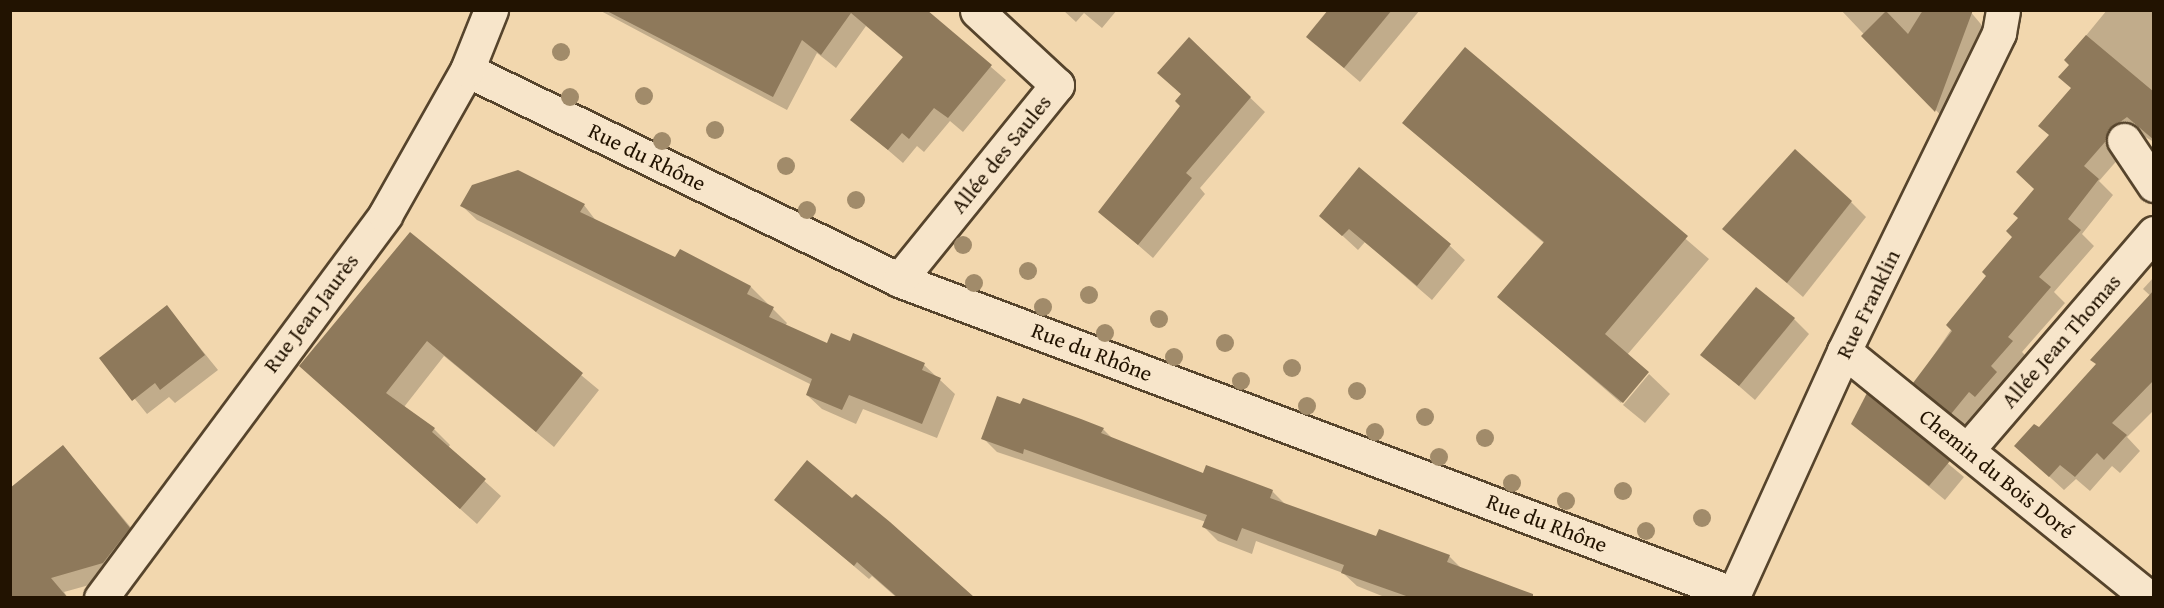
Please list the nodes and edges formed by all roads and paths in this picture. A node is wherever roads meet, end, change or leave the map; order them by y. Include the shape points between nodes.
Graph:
1 (491, 10) edge
2 (2003, 10) edge
3 (977, 11) edge
4 (467, 70) junction
5 (2124, 140) dead end
6 (2154, 184) edge
7 (2154, 233) edge
8 (899, 280) junction
9 (1844, 351) junction
10 (1968, 449) junction
11 (1733, 596) edge
12 (101, 597) edge
13 (2149, 597) edge

1 - 4 street, Rue Jean Jaurès
2 - 9 street, Rue Franklin via 1999,33
3 - 8 street, Allée des Saules via 1057,85
4 - 8 street, Rue du Rhône
4 - 12 street, Rue Jean Jaurès via 385,215
5 - 6 street
7 - 10 street, Allée Jean Thomas
8 - 11 street, Rue du Rhône
9 - 10 street, Chemin du Bois Doré
9 - 11 street, Rue Franklin
10 - 13 street, Chemin du Bois Doré

